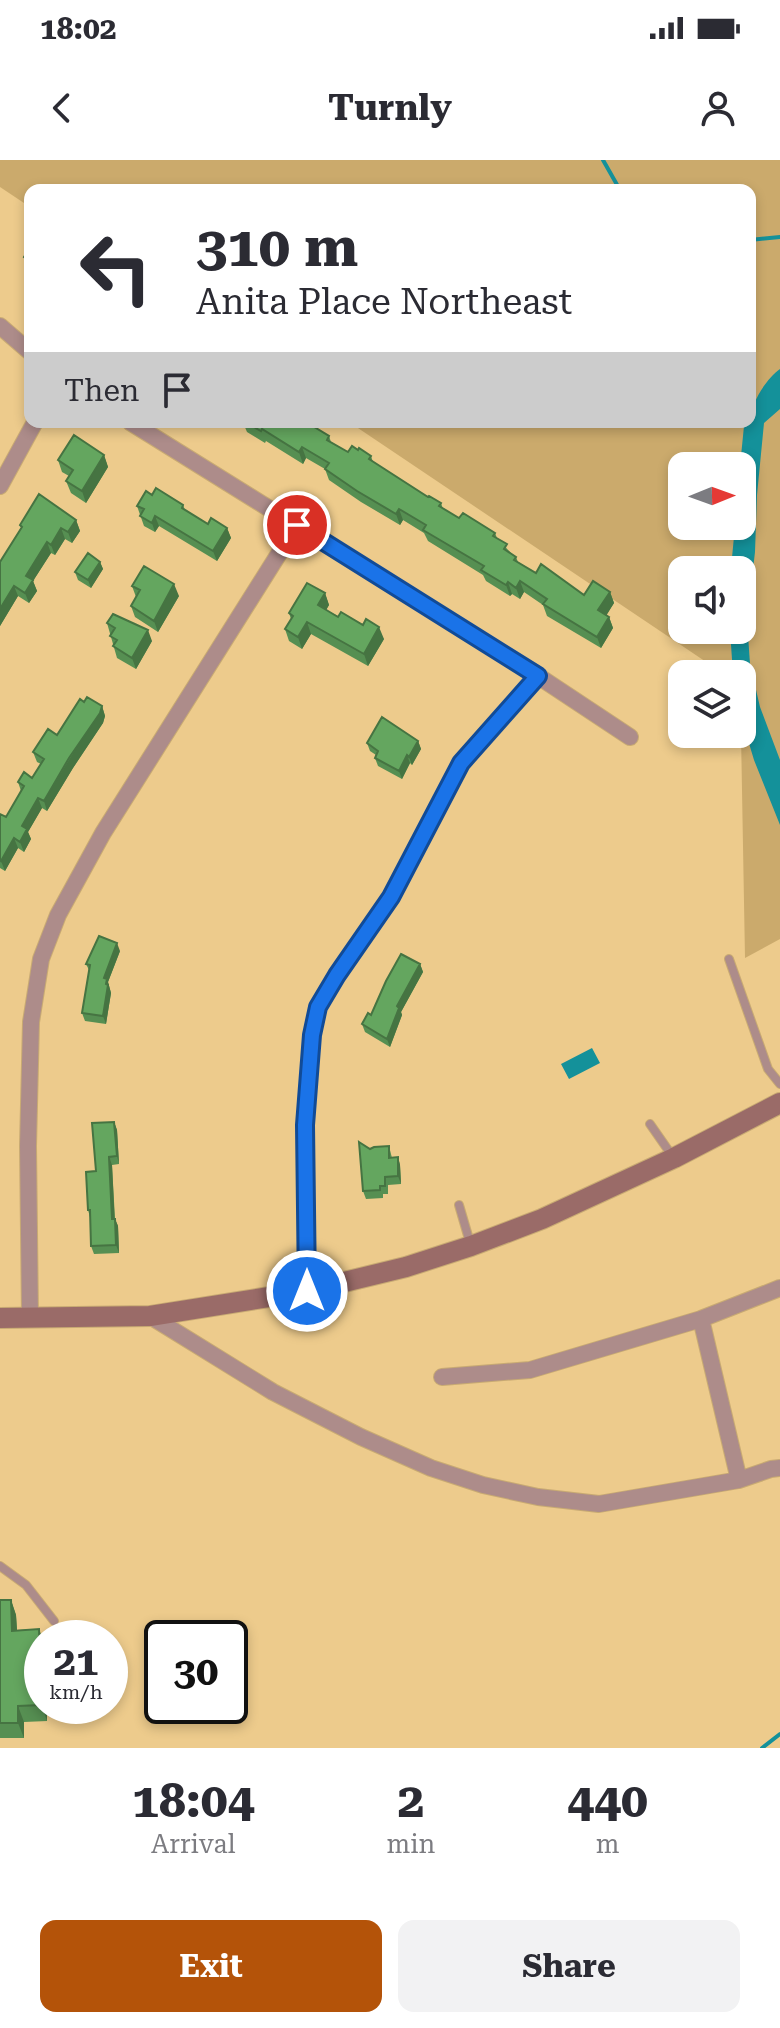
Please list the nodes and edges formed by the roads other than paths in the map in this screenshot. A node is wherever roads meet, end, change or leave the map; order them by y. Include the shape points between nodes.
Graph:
1 (0, 326) edge
2 (24, 347) edge
3 (32, 428) edge
4 (140, 428) edge
5 (0, 486) edge
6 (297, 525) junction
7 (538, 676) junction
8 (630, 737) dead end
9 (729, 959) dead end
10 (780, 1084) edge
11 (780, 1103) edge
12 (650, 1124) dead end
13 (674, 1158) junction
14 (459, 1205) dead end
15 (471, 1246) junction
16 (780, 1288) edge
17 (307, 1291) junction
18 (150, 1316) junction
19 (0, 1318) edge
20 (30, 1318) junction
21 (701, 1319) junction
22 (442, 1377) dead end
23 (780, 1468) edge
24 (739, 1480) junction
25 (0, 1566) edge
26 (53, 1620) edge

1 - 2 street
3 - 5 street
4 - 6 street
6 - 7 street
6 - 20 street via 103,833 58,915 41,959 31,1022
7 - 8 street
7 - 17 street via 461,763 391,897 318,1007 305,1125
9 - 10 lane via 768,1069
11 - 13 main road
12 - 13 lane
13 - 15 main road
14 - 15 lane
15 - 17 main road
16 - 21 street
17 - 18 main road
18 - 20 main road
18 - 24 street via 336,1424 431,1468 483,1485 599,1504
19 - 20 main road
21 - 22 street via 530,1370
21 - 24 street
23 - 24 street
25 - 26 lane via 26,1585

